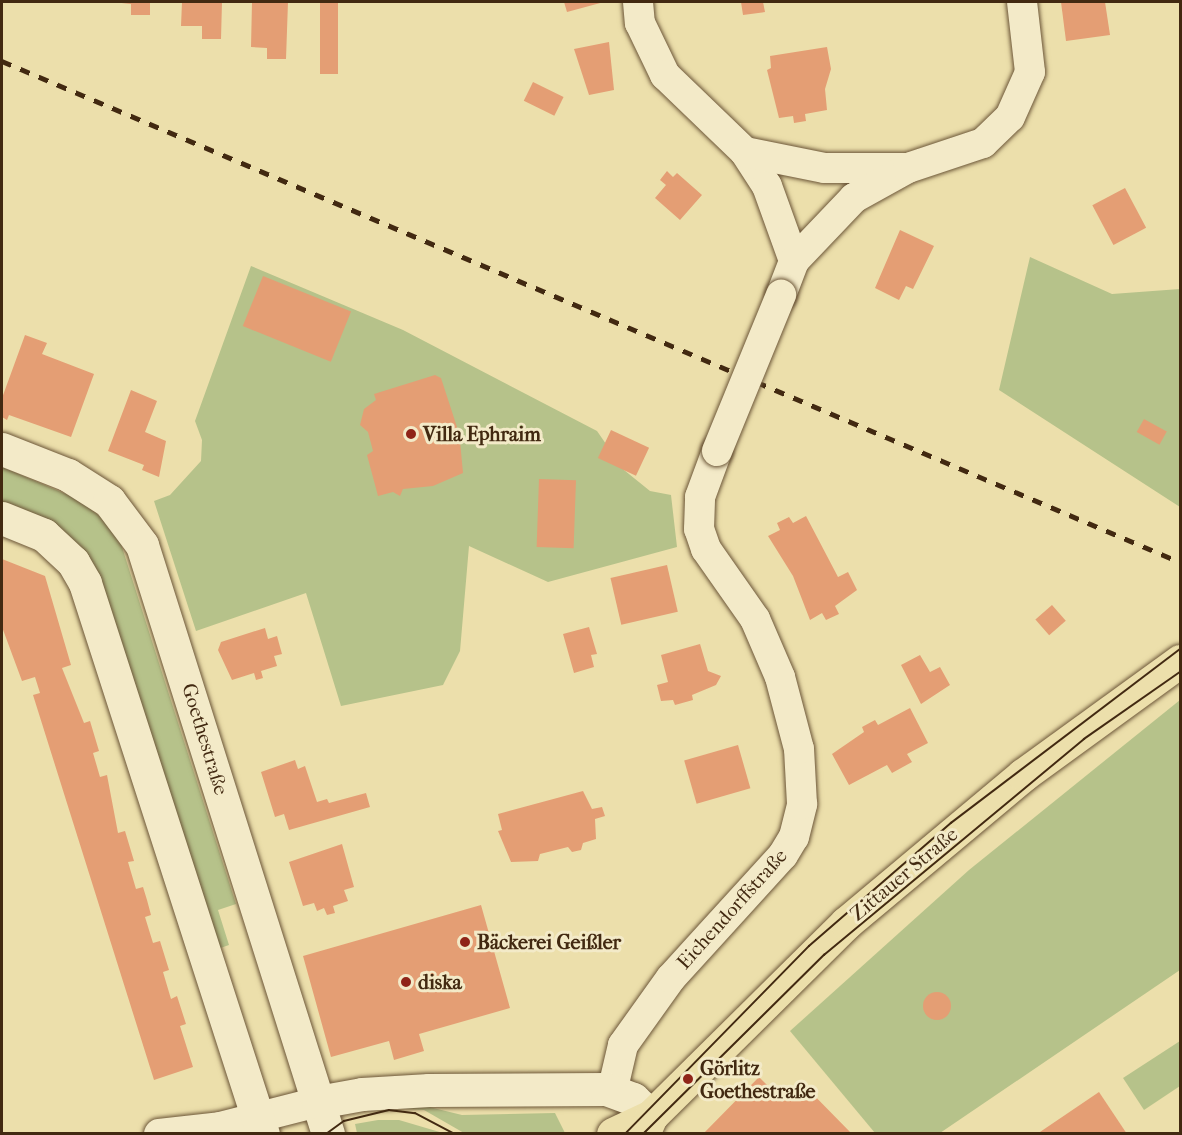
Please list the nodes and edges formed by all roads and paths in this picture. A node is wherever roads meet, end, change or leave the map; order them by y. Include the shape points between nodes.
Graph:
1 (638, 2) edge
2 (1022, 2) edge
3 (745, 152) junction
4 (908, 168) junction
5 (794, 261) junction
6 (2, 449) edge
7 (2, 518) edge
8 (1180, 661) edge
9 (612, 1092) junction
10 (318, 1102) junction
11 (647, 1125) edge
12 (260, 1126) edge
13 (159, 1134) edge
14 (328, 1134) edge
15 (613, 1134) edge

1 - 3 street via 640,23 665,75
2 - 4 street via 1030,72 1010,117 983,143
3 - 4 street via 824,168
3 - 5 street via 783,222
4 - 5 street via 854,198
5 - 9 street, Eichendorffstraße, bridge via 700,496 699,529 706,549 755,619 780,677 799,749 802,804 794,837 783,855 671,978 623,1045
6 - 10 street, Goethestraße via 68,475 109,501 142,545
7 - 12 street via 44,535 73,562 85,583
8 - 11 main road, Zittauer Straße via 1023,775 846,923
9 - 10 street via 429,1090
9 - 11 street via 633,1099
10 - 12 street
10 - 14 street, Goethestraße
11 - 15 main road, Zittauer Straße
12 - 13 street

